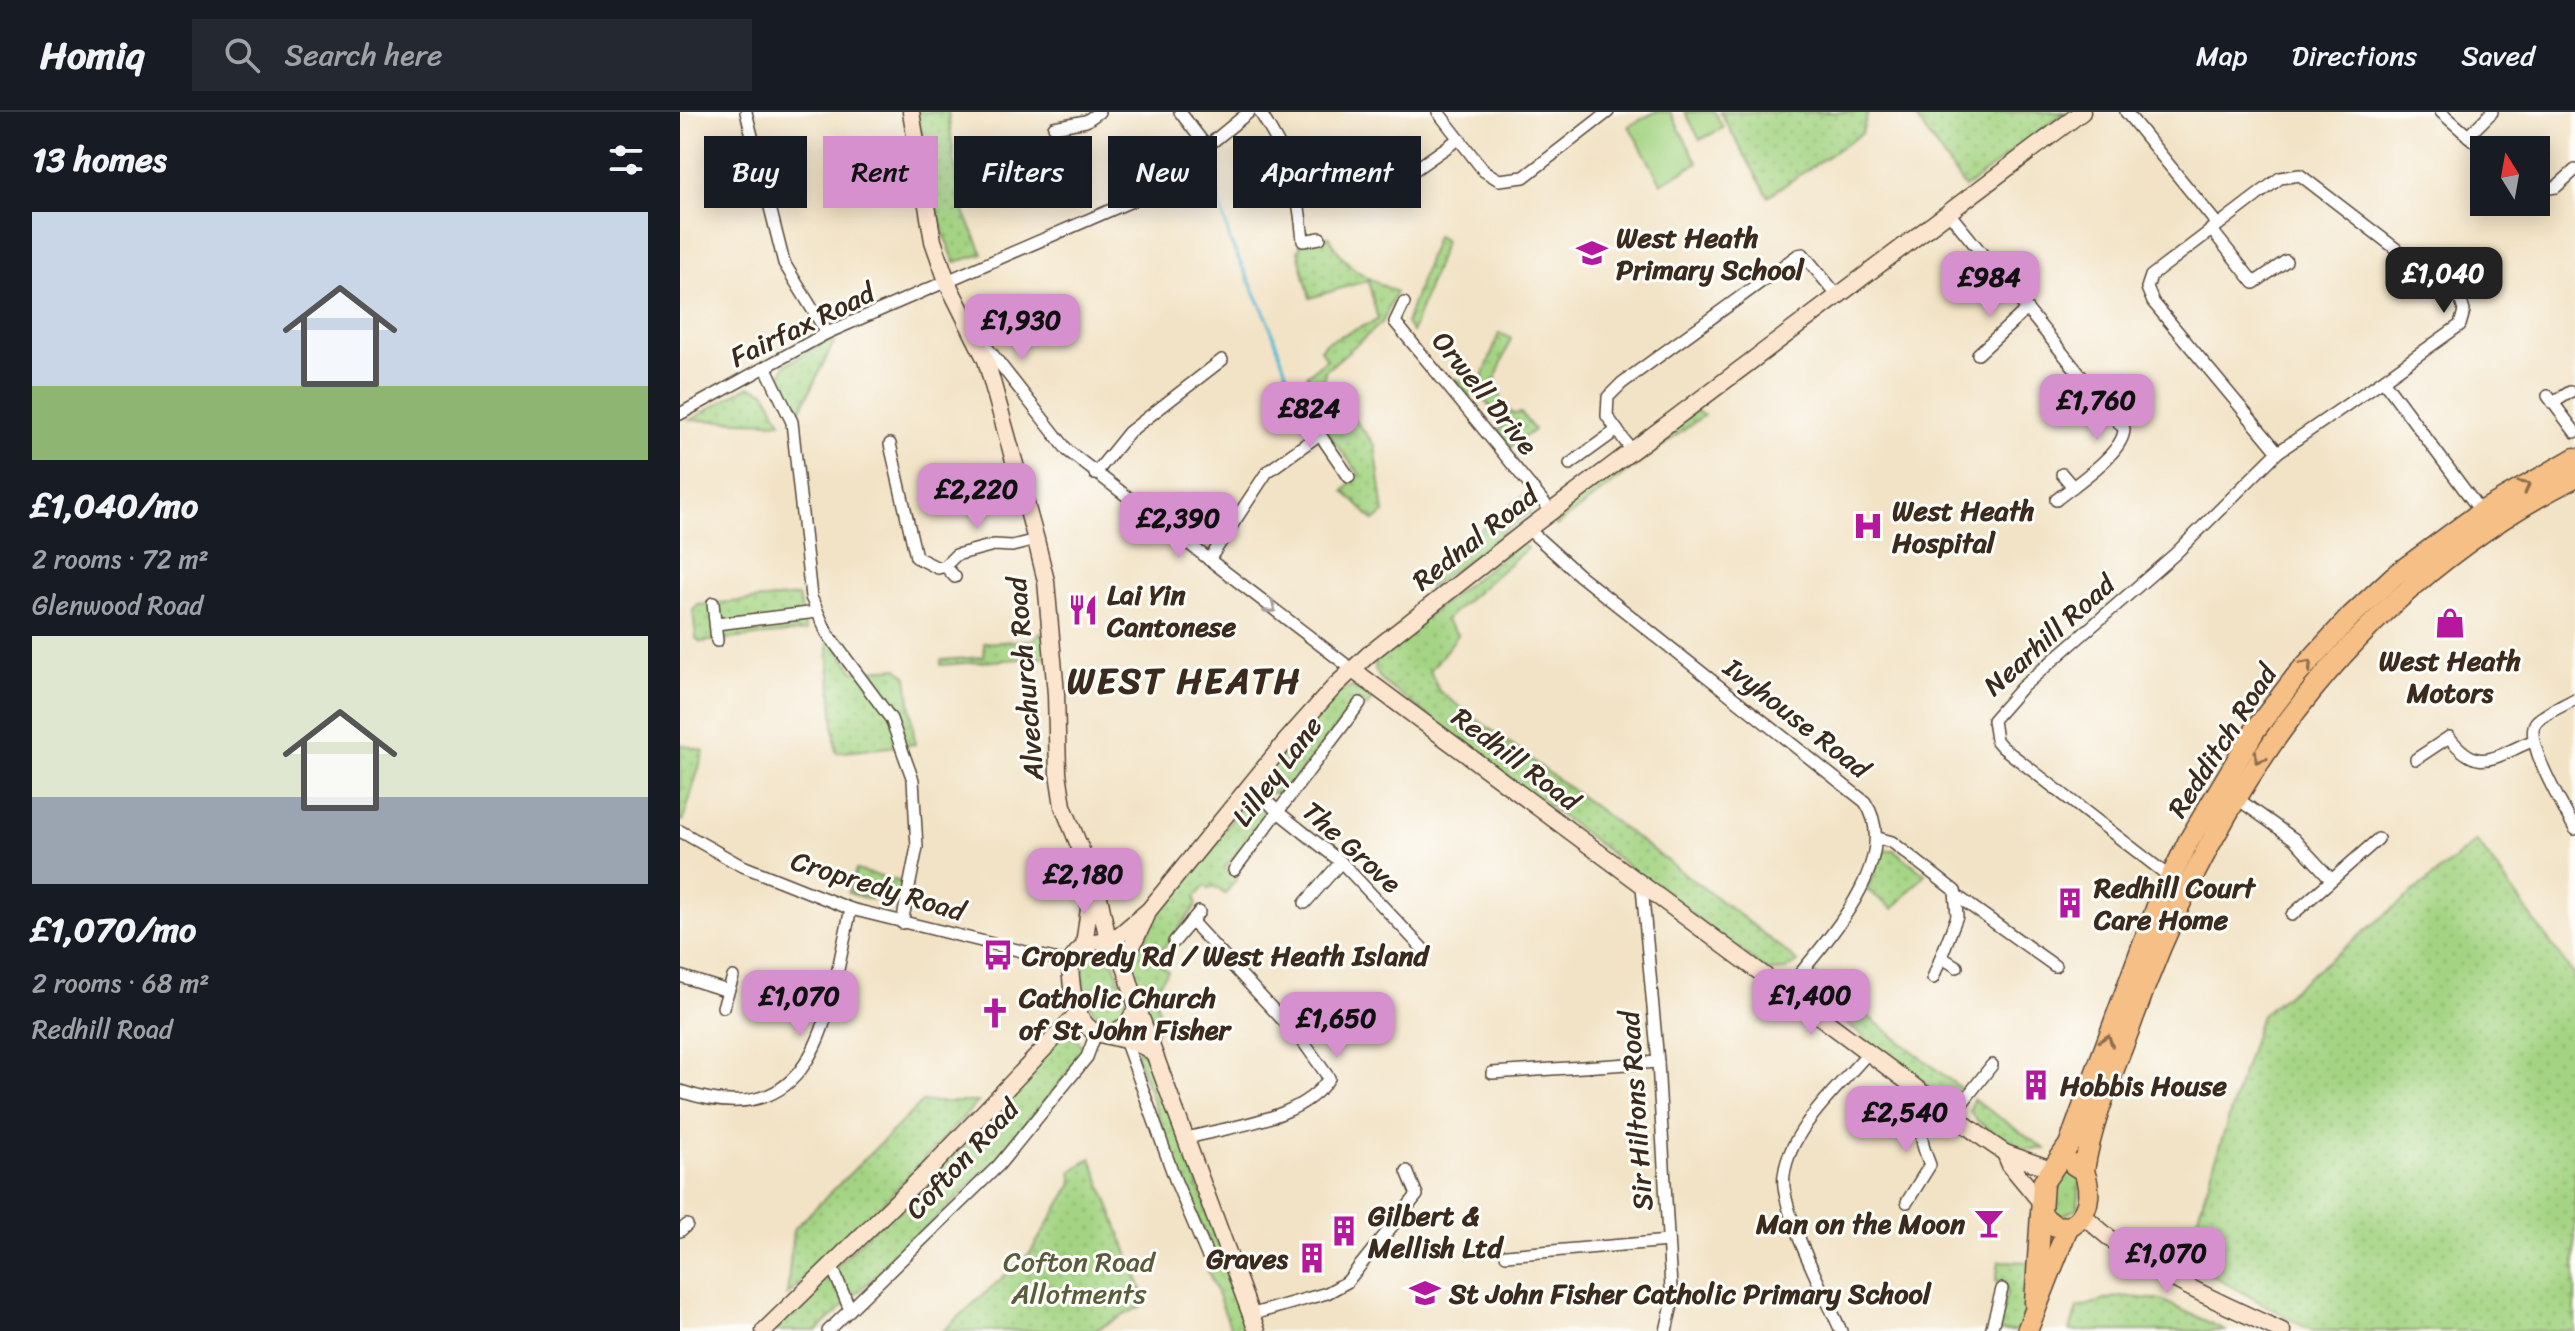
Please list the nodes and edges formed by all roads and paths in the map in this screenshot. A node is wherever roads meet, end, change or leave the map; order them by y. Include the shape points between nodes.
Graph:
1 (746, 112) edge
2 (911, 112) edge
3 (1099, 112) edge
4 (1180, 112) edge
5 (1249, 112) edge
6 (1260, 112) edge
7 (1438, 112) edge
8 (1608, 112) edge
9 (2082, 112) edge
10 (2126, 112) edge
11 (2441, 112) edge
12 (2492, 112) edge
13 (1054, 127) dead end
14 (1198, 136) edge
15 (2468, 136) joint
16 (1217, 137) edge
17 (1457, 140) junction
18 (1421, 165) edge
19 (2575, 170) edge
20 (2550, 188) edge
21 (1115, 208) edge
22 (1949, 213) junction
23 (2214, 226) junction
24 (1320, 238) dead end
25 (2286, 261) dead end
26 (948, 284) junction
27 (1837, 295) junction
28 (1404, 303) dead end
29 (2027, 309) junction
30 (827, 333) junction
31 (975, 334) junction
32 (1978, 354) dead end
33 (1222, 360) dead end
34 (766, 368) junction
35 (2383, 380) junction
36 (1017, 385) junction
37 (2570, 392) dead end
38 (997, 393) junction
39 (1299, 404) dead end
40 (680, 414) edge
41 (1617, 430) junction
42 (2575, 432) edge
43 (1320, 434) junction
44 (890, 444) dead end
45 (1632, 451) junction
46 (2278, 452) junction
47 (2575, 458) edge
48 (1570, 464) dead end
49 (1095, 474) junction
50 (2062, 474) dead end
51 (1349, 477) dead end
52 (2575, 477) edge
53 (2073, 487) junction
54 (2056, 500) dead end
55 (1551, 511) junction
56 (2486, 520) junction
57 (1528, 529) junction
58 (1036, 540) junction
59 (1209, 560) junction
60 (945, 566) junction
61 (955, 577) dead end
62 (2401, 584) junction
63 (713, 603) dead end
64 (817, 612) junction
65 (716, 624) junction
66 (717, 641) dead end
67 (1353, 670) junction
68 (2575, 699) edge
69 (1360, 703) dead end
70 (2532, 741) junction
71 (2416, 759) dead end
72 (1250, 784) junction
73 (2234, 797) junction
74 (1278, 812) junction
75 (2575, 829) edge
76 (680, 831) edge
77 (1878, 838) junction
78 (2378, 839) dead end
79 (1341, 862) junction
80 (1234, 870) dead end
81 (2171, 878) junction
82 (2331, 879) junction
83 (1092, 880) junction
84 (1642, 887) junction
85 (1957, 896) junction
86 (1305, 903) dead end
87 (851, 909) junction
88 (1149, 910) junction
89 (2292, 915) dead end
90 (902, 923) junction
91 (1114, 938) junction
92 (1174, 942) dead end
93 (1084, 945) junction
94 (1422, 948) dead end
95 (1941, 957) junction
96 (1070, 963) junction
97 (1124, 963) junction
98 (2055, 966) dead end
99 (1957, 967) dead end
100 (680, 976) edge
101 (733, 977) dead end
102 (1933, 978) dead end
103 (728, 991) junction
104 (1784, 993) junction
105 (723, 1007) dead end
106 (1137, 1007) junction
107 (1078, 1013) junction
108 (1110, 1035) junction
109 (1153, 1052) junction
110 (1867, 1054) junction
111 (1658, 1062) junction
112 (1992, 1065) dead end
113 (1492, 1073) dead end
114 (680, 1091) edge
115 (1938, 1106) junction
116 (1952, 1116) junction
117 (1188, 1138) junction
118 (2005, 1153) junction
119 (2054, 1166) junction
120 (1407, 1171) dead end
121 (2084, 1171) junction
122 (1907, 1202) dead end
123 (2040, 1207) junction
124 (2076, 1221) junction
125 (1668, 1241) junction
126 (1506, 1255) dead end
127 (1231, 1257) junction
128 (831, 1264) junction
129 (2002, 1289) dead end
130 (2035, 1303) junction
131 (850, 1310) junction
132 (1253, 1314) junction
133 (764, 1331) edge
134 (828, 1331) edge
135 (1257, 1331) edge
136 (1666, 1331) edge
137 (1841, 1331) edge
138 (1991, 1331) edge
139 (2027, 1331) edge
140 (2282, 1331) edge

1 - 30 street via 784,263
2 - 26 street, Redhill Road via 933,241
3 - 13 street via 1086,121
4 - 14 street
5 - 16 street, Fairfax Road
6 - 24 street via 1298,187 1303,241
7 - 17 street
8 - 17 street via 1524,177 1512,180 1484,171
9 - 22 street, Rednal Road
10 - 23 street
11 - 15 street
12 - 15 street
17 - 18 street
19 - 20 street
21 - 26 street, Fairfax Road via 964,271
22 - 27 street, Rednal Road
22 - 29 street
23 - 25 street via 2254,283
23 - 35 street via 2280,178 2300,175 2460,298 2460,325
23 - 46 street via 2155,271 2149,293
26 - 30 street, Fairfax Road
26 - 31 street, Redhill Road
27 - 41 street via 1803,254 1798,255 1612,392 1607,416
27 - 45 street, Rednal Road
28 - 55 street, Orwell Drive via 1395,322
29 - 32 street
29 - 53 street via 2124,429 2124,437 2105,460
30 - 34 street, Fairfax Road
31 - 36 street, Redhill Road
31 - 38 street, Alvechurch Road
33 - 49 street via 1129,432
34 - 40 street, Fairfax Road
34 - 64 street via 792,422 806,575
35 - 46 street
35 - 56 street
36 - 38 street
36 - 49 street, Redhill Road via 1068,451
37 - 42 street via 2550,399
38 - 58 street, Alvechurch Road
39 - 43 street
41 - 45 street
41 - 48 street
43 - 51 street
43 - 59 street via 1267,472
44 - 60 street via 916,557 929,566
45 - 55 street, Rednal Road
46 - 81 street, Nearhill Road via 2175,554 2021,688 1993,720 2002,747
56 -> 47 highway, Redditch Road
49 - 59 street, Redhill Road
50 - 53 street
52 - 56 highway, Redditch Road
53 - 54 street
55 - 57 street, Rednal Road
56 - 62 highway, Redditch Road
57 - 67 street, Rednal Road
57 - 77 street, Ivyhouse Road via 1865,802
58 - 60 street via 956,555
58 - 83 street, Alvechurch Road via 1046,581 1063,806
59 -> 67 street, Redhill Road
60 - 61 street
62 -> 73 highway, Redditch Road via 2277,731
81 -> 62 highway, Redditch Road via 2255,730 2297,675 2351,616
63 - 65 street
64 - 65 street
64 - 90 street via 841,654 891,719 913,780 917,847
65 - 66 street
67 - 72 street, Lilley Lane
67 - 84 street, Redhill Road
68 - 70 street via 2535,722
69 - 74 street, Lilley Lane
70 - 71 street via 2481,761 2464,757 2449,737
70 - 75 street
72 - 74 street, The Grove
72 - 88 street, Lilley Lane
73 - 82 street via 2294,839
73 - 121 highway, Redditch Road via 2203,851 2148,974
74 - 79 street, The Grove
74 - 80 street, Lilley Lane
76 - 87 street, Cropredy Road via 740,865
77 - 85 street via 1892,842
77 - 104 street via 1872,864 1851,906
78 - 82 street
79 - 86 street
79 - 94 street, The Grove
119 -> 81 highway, Redditch Road via 2069,1145
82 - 89 street
83 - 91 street, Alvechurch Road
83 - 93 street, Alvechurch Road
84 - 104 street, Redhill Road
84 - 111 street, Sir Hiltons Road
85 - 95 street via 1957,916
85 - 98 street
87 - 90 street, Cropredy Road
87 - 114 street via 820,1035 808,1062 788,1086 758,1100 726,1103
88 - 91 street, Lilley Lane
88 - 97 street, Lilley Lane
90 - 96 street, Cropredy Road
91 - 93 street
91 - 97 street
92 - 117 street via 1195,917 1329,1078 1317,1096 1300,1106
93 - 96 street
95 - 99 street
95 - 102 street
96 - 107 street
97 - 106 street
100 - 103 street
101 - 103 street
103 - 105 street
104 - 110 street, Redhill Road
106 - 108 street via 1127,1025
106 - 109 street
107 - 108 street
107 - 128 street, Cofton Road
108 - 109 street
108 - 127 street via 1207,1255 1214,1261
108 - 131 street, Cofton Road via 999,1165
109 - 117 street
110 - 115 street, Redhill Road
110 - 137 street via 1809,1121 1784,1174 1789,1209
111 - 113 street
111 - 125 street, Sir Hiltons Road
112 - 116 street
115 - 116 street, Redhill Road
115 - 122 street via 1922,1127 1919,1141 1930,1165 1918,1193
116 - 118 street, Redhill Road
117 - 127 street
118 - 119 street, Redhill Road
118 - 123 street, Redhill Road
119 - 121 highway via 2070,1163
119 - 123 highway via 2043,1183
120 - 132 street via 1417,1195 1347,1282
121 - 124 highway via 2089,1197
123 - 124 highway via 2052,1225
123 - 130 highway
124 - 130 highway
124 - 140 street
125 - 126 street
125 - 136 street, Sir Hiltons Road via 1672,1305
127 - 132 street
128 - 131 street
128 - 133 street, Cofton Road
129 - 138 street
130 - 139 highway
131 - 134 street, Cofton Road
132 - 135 street

